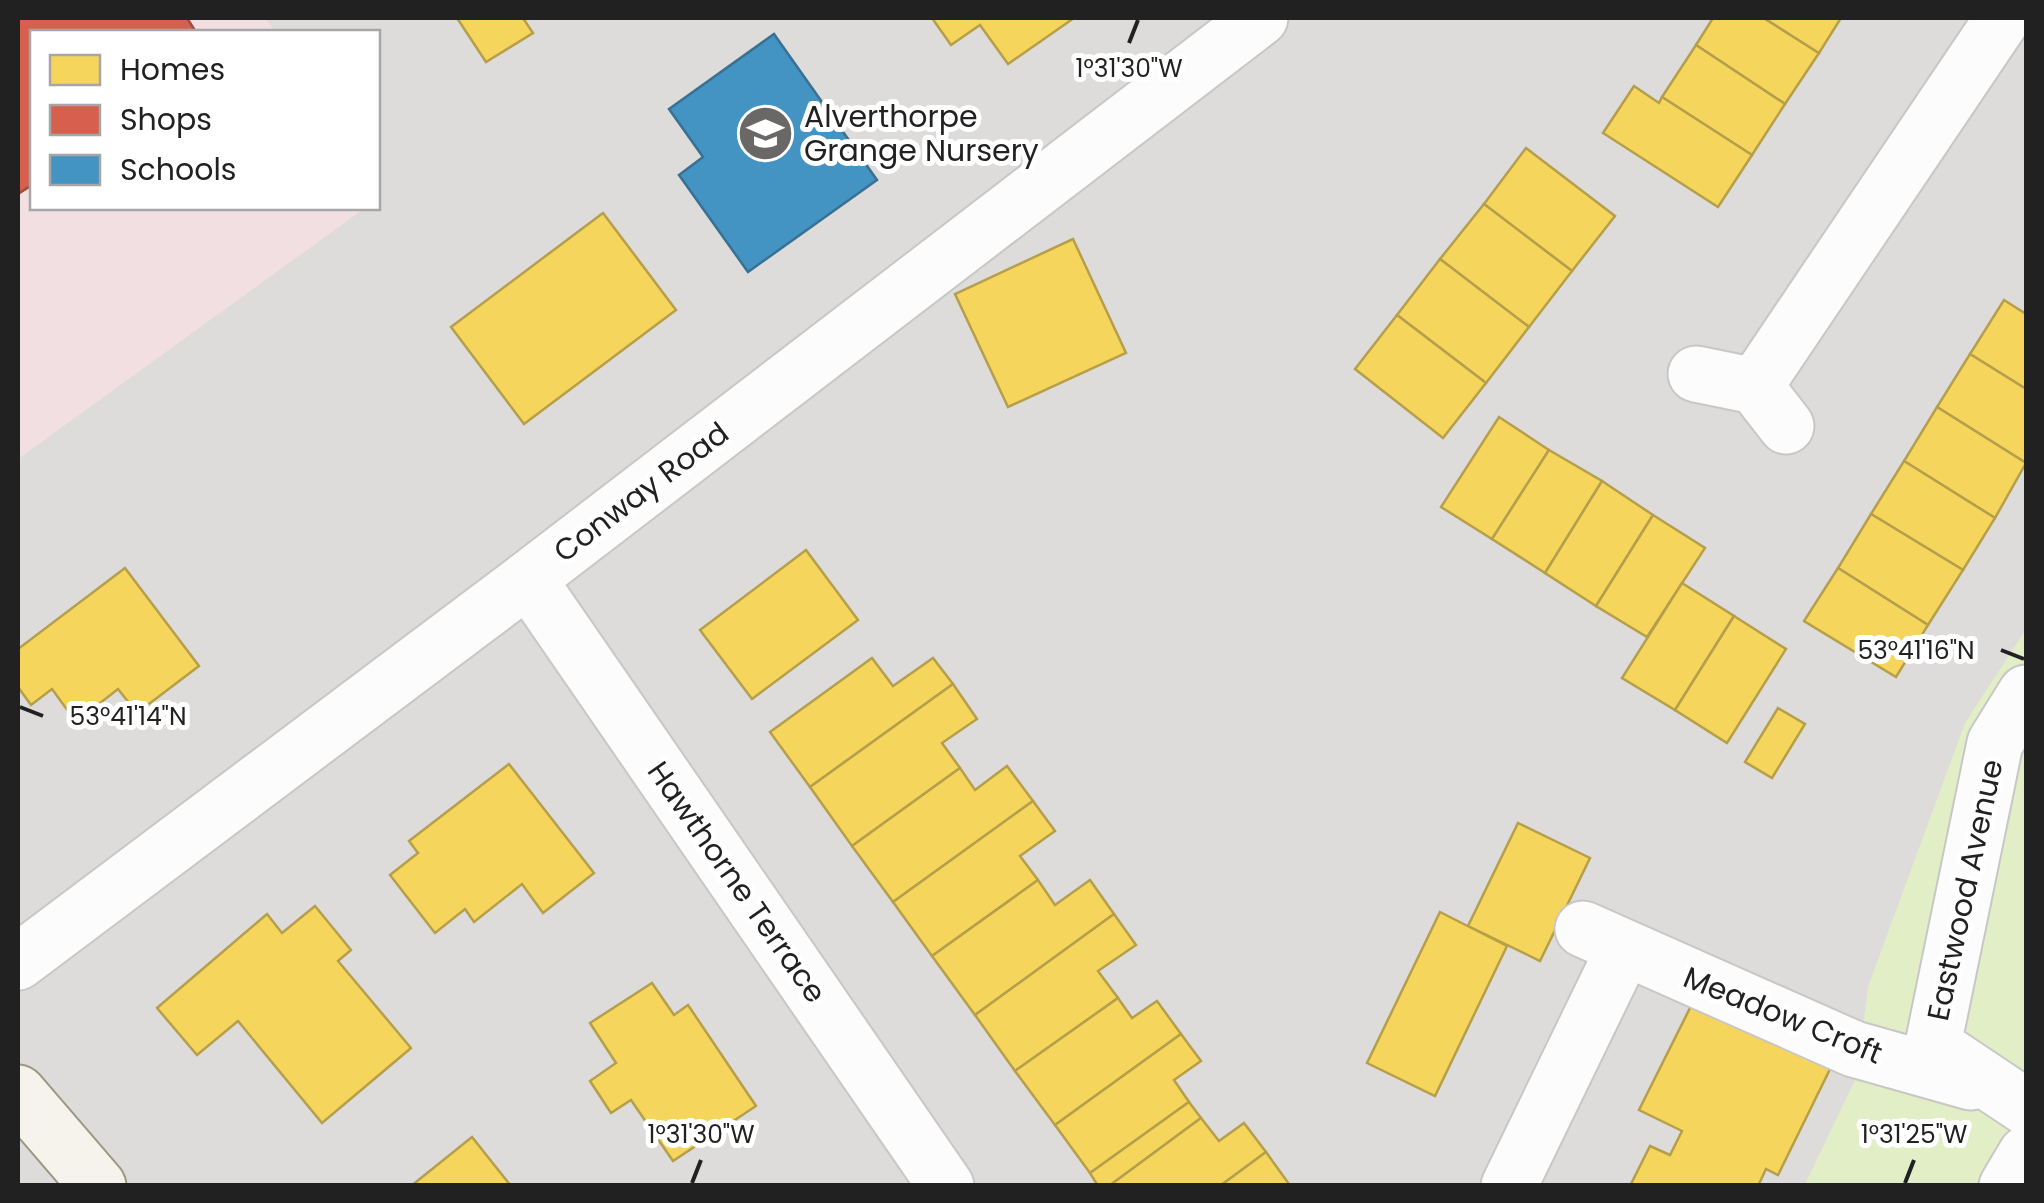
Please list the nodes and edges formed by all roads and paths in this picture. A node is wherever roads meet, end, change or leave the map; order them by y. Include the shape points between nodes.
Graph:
1 (1260, 18) edge
2 (2003, 18) edge
3 (1696, 374) dead end
4 (528, 579) junction
5 (2026, 694) edge
6 (18, 962) edge
7 (18, 1094) edge
8 (2015, 1098) edge
9 (2026, 1154) edge
10 (934, 1181) edge
11 (98, 1186) edge
12 (1509, 1186) edge
13 (2006, 1186) edge

1 - 4 street, Conway Road
2 - 3 street via 1770,406
4 - 6 street, Conway Road
4 - 10 street, Hawthorne Terrace
5 - 8 street, Eastwood Avenue via 1995,743 1933,1044
7 - 11 street
8 - 12 street, Meadow Croft via 1854,1049 1604,939
9 - 13 street

